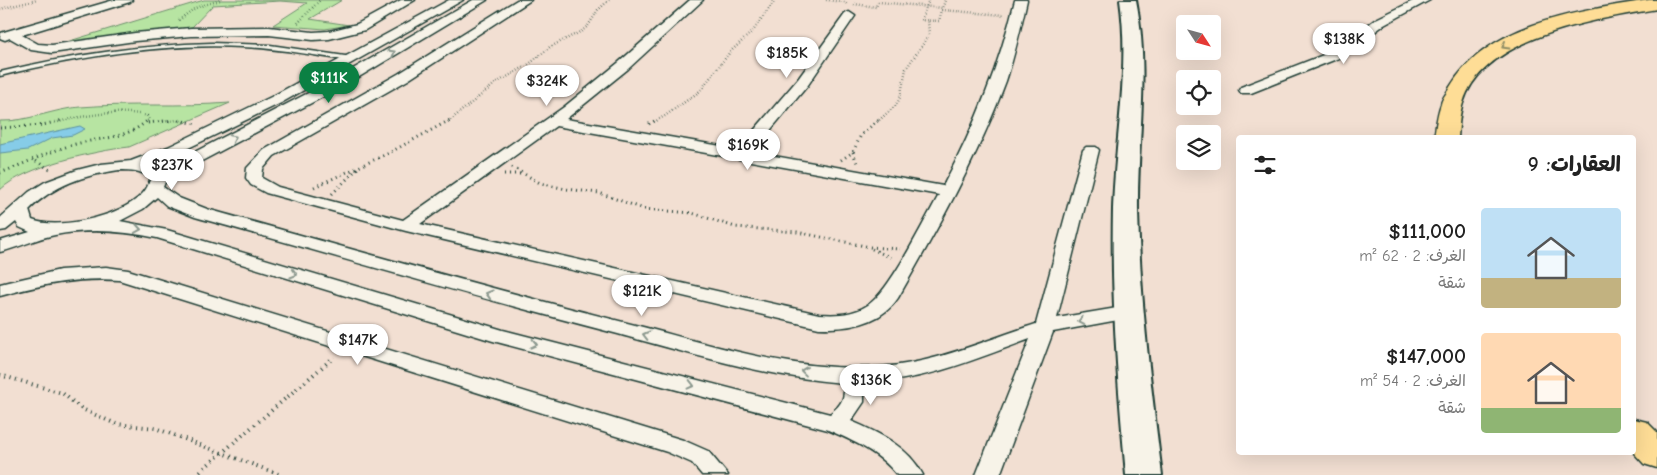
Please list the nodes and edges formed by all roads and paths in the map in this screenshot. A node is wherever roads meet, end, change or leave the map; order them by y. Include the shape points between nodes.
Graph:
1 (37, 0) edge
2 (126, 0) edge
3 (220, 0) edge
4 (320, 0) edge
5 (409, 0) edge
6 (457, 0) edge
7 (481, 0) edge
8 (525, 0) edge
9 (609, 0) edge
10 (697, 0) edge
11 (775, 0) edge
12 (868, 0) edge
13 (929, 0) edge
14 (945, 0) edge
15 (1021, 0) edge
16 (1128, 0) edge
17 (1424, 0) edge
18 (878, 2) dead end
19 (1657, 4) edge
20 (865, 6) dead end
21 (926, 6) junction
22 (0, 9) edge
23 (942, 9) junction
24 (849, 16) dead end
25 (1018, 16) junction
26 (1657, 17) edge
27 (928, 20) junction
28 (1550, 26) junction
29 (297, 34) junction
30 (153, 35) junction
31 (6, 36) edge
32 (352, 59) junction
33 (0, 74) edge
34 (1246, 90) dead end
35 (554, 121) junction
36 (0, 128) edge
37 (628, 134) junction
38 (1446, 135) edge
39 (1091, 150) dead end
40 (741, 155) junction
41 (132, 166) junction
42 (360, 166) junction
43 (511, 166) dead end
44 (823, 170) junction
45 (0, 173) edge
46 (501, 174) dead end
47 (522, 174) junction
48 (158, 183) junction
49 (948, 192) junction
50 (295, 196) junction
51 (322, 203) junction
52 (21, 210) junction
53 (90, 225) junction
54 (0, 226) edge
55 (406, 226) junction
56 (60, 230) junction
57 (0, 246) edge
58 (870, 247) junction
59 (916, 250) junction
60 (907, 266) junction
61 (0, 290) edge
62 (1129, 312) junction
63 (1045, 328) junction
64 (348, 344) junction
65 (850, 374) junction
66 (0, 375) edge
67 (834, 423) junction
68 (1636, 434) edge
69 (222, 453) junction
70 (1657, 454) edge
71 (196, 475) edge
72 (281, 475) edge
73 (716, 475) edge
74 (910, 475) edge
75 (988, 475) edge
76 (1144, 475) edge

1 - 22 path
2 - 31 street
3 - 30 path via 194,8
4 - 29 path via 299,22
5 - 29 street via 346,32 321,36
6 - 32 street
48 -> 7 street
8 - 50 street via 403,77 262,158 253,173 257,182
9 - 42 path via 582,31 550,47 528,65 496,83 444,125
10 - 35 street via 623,66
11 - 37 path via 753,31 730,52 694,96 665,116
12 - 20 path
13 - 21 path
14 - 23 path
15 - 25 street
16 - 62 main road via 1133,63 1126,174
17 - 34 street via 1380,22 1329,58
18 - 21 path
19 - 28 highway
21 - 23 path
21 - 27 path via 921,20
23 - 25 path
23 - 27 path via 938,21
24 - 40 street via 803,82
25 - 49 street via 989,108 967,159
26 - 28 highway
27 - 44 path via 929,35 906,69 900,98 895,106 861,135 853,152
28 -> 38 highway via 1504,46 1470,73 1454,98
29 - 30 street via 238,31
30 - 31 street via 52,49 35,47
32 - 33 lane via 278,48 204,45 116,52
32 - 41 street via 188,143
35 - 37 street
35 - 55 street
36 - 45 path via 43,125 96,115 137,113 149,120 120,137 73,145
37 - 40 street
39 - 63 street
40 - 44 street
41 - 48 street via 150,169
41 - 52 street via 100,169 66,179 37,194
42 - 50 path
42 - 51 path
43 - 47 path
44 - 49 street
46 - 47 path
47 - 58 path via 552,186 599,193 644,209 692,213 735,227 797,232
48 - 53 street via 142,202 131,209
65 -> 48 street via 795,370 736,358 528,306 194,210 173,202
49 - 59 street
50 - 51 street
51 - 55 street
52 - 54 street
52 - 56 street via 20,217 27,226
53 - 56 street
53 -> 67 street via 155,232 500,336
55 - 60 street via 830,322 873,312 888,298
56 - 57 street
58 - 59 path
58 - 60 path
59 - 60 street
61 - 64 street via 57,276 92,272 121,274
62 -> 63 street
62 - 76 main road
63 - 65 street via 922,369 890,374
63 - 75 street
64 - 69 path
64 - 73 street via 675,446 700,457
65 - 67 street via 855,395 852,405
66 - 69 path via 62,393 82,409 116,424 156,428
67 - 74 street via 884,448
68 - 70 highway
69 - 71 path
69 - 72 path

